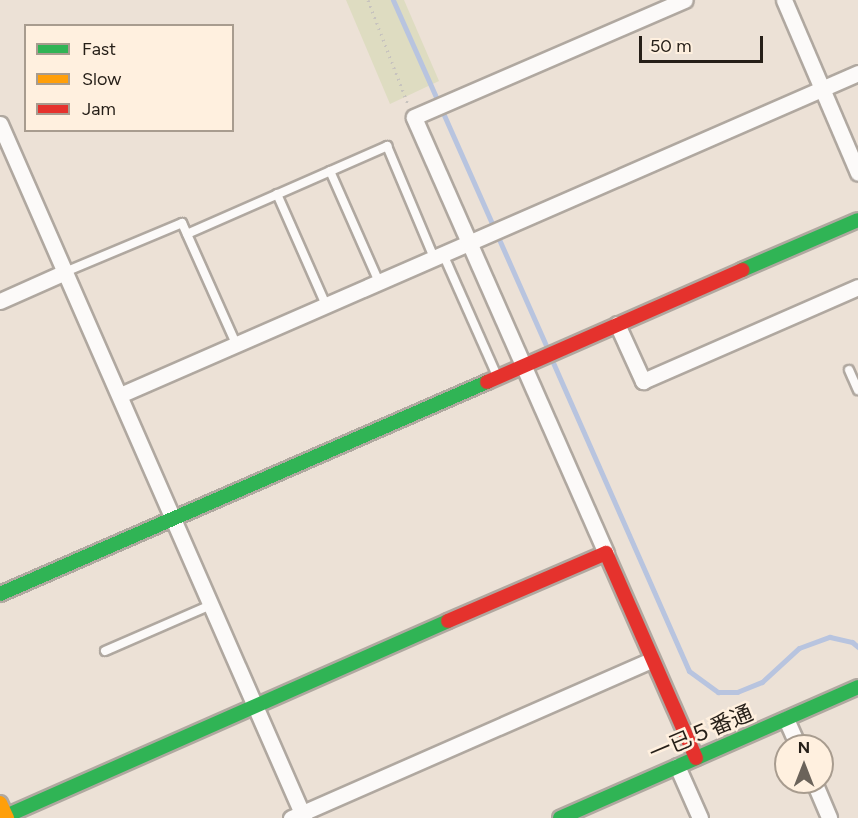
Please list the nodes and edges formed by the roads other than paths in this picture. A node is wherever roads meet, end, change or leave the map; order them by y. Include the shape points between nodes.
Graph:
1 (685, 0) edge
2 (784, 0) edge
3 (858, 73) edge
4 (822, 89) junction
5 (0, 124) edge
6 (330, 171) junction
7 (858, 173) edge
8 (277, 194) junction
9 (858, 220) edge
10 (187, 234) junction
11 (469, 242) junction
12 (439, 256) junction
13 (65, 272) junction
14 (379, 282) junction
15 (858, 287) edge
16 (0, 300) edge
17 (326, 305) junction
18 (617, 324) junction
19 (236, 344) junction
20 (526, 367) junction
21 (849, 370) dead end
22 (498, 378) junction
23 (858, 390) edge
24 (120, 395) junction
25 (173, 520) junction
26 (606, 554) junction
27 (0, 594) edge
28 (211, 605) junction
29 (105, 651) dead end
30 (651, 660) junction
31 (858, 687) edge
32 (255, 704) junction
33 (786, 719) junction
34 (793, 734) edge
35 (696, 758) junction
36 (676, 766) junction
37 (819, 794) edge
38 (4, 812) edge
39 (299, 816) edge
40 (562, 818) edge
41 (700, 818) edge
42 (829, 818) edge

1 - 11 street via 414,117
2 - 4 street
3 - 4 street
4 - 7 street
4 - 11 street
5 - 13 street
6 - 8 lane
6 - 12 lane via 387,146
6 - 14 lane
8 - 10 lane
8 - 17 lane
9 - 18 street
10 - 13 lane via 182,223
10 - 19 lane
11 - 12 street
11 - 20 street
12 - 14 street
12 - 22 lane
13 - 16 street
13 - 24 street
14 - 17 street
15 - 18 street via 643,381
17 - 19 street
18 - 20 street
19 - 24 street
20 - 22 street
20 - 26 street
21 - 23 lane
22 - 25 street
24 - 25 street
25 - 27 street
25 - 28 street
26 - 30 street
26 - 32 street
28 - 29 lane
28 - 32 street
30 - 35 street
30 - 39 street
31 - 33 street, 一已５番通
32 - 38 street
32 - 39 street
33 - 34 street
33 - 35 street, 一已５番通
35 - 36 street, 一已５番通
36 - 40 street, 一已５番通
36 - 41 street
37 - 42 street

